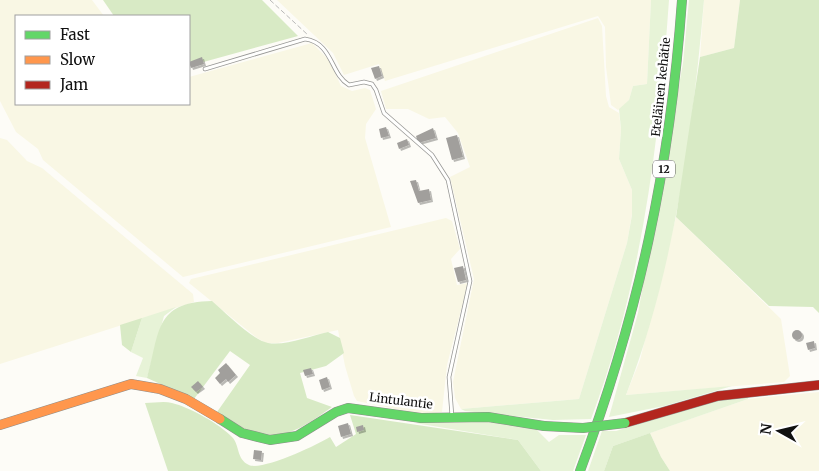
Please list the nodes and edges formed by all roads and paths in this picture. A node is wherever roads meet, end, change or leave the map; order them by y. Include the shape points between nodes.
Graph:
1 (270, 0) edge
2 (677, 0) edge
3 (682, 0) edge
4 (314, 40) junction
5 (205, 68) dead end
6 (629, 323) junction
7 (819, 385) edge
8 (452, 417) junction
9 (0, 425) edge
10 (580, 471) edge

1 - 4 path
2 - 6 main road, Eteläinen kehätie / 12 via 668,106
3 - 6 main road, Eteläinen kehätie / 12 via 673,106 663,174 643,273
4 - 5 lane via 305,39
4 - 8 lane via 331,57 343,81 349,85 372,84 384,113 432,155 448,180 470,281 449,377
6 - 10 main road, Eteläinen kehätie / 12
7 - 8 main road, Lintulantie, bridge via 718,396 625,423 583,428 488,417
8 - 9 main road, Lintulantie via 421,418 348,408 297,436 270,440 242,433 186,399 160,389 131,384

